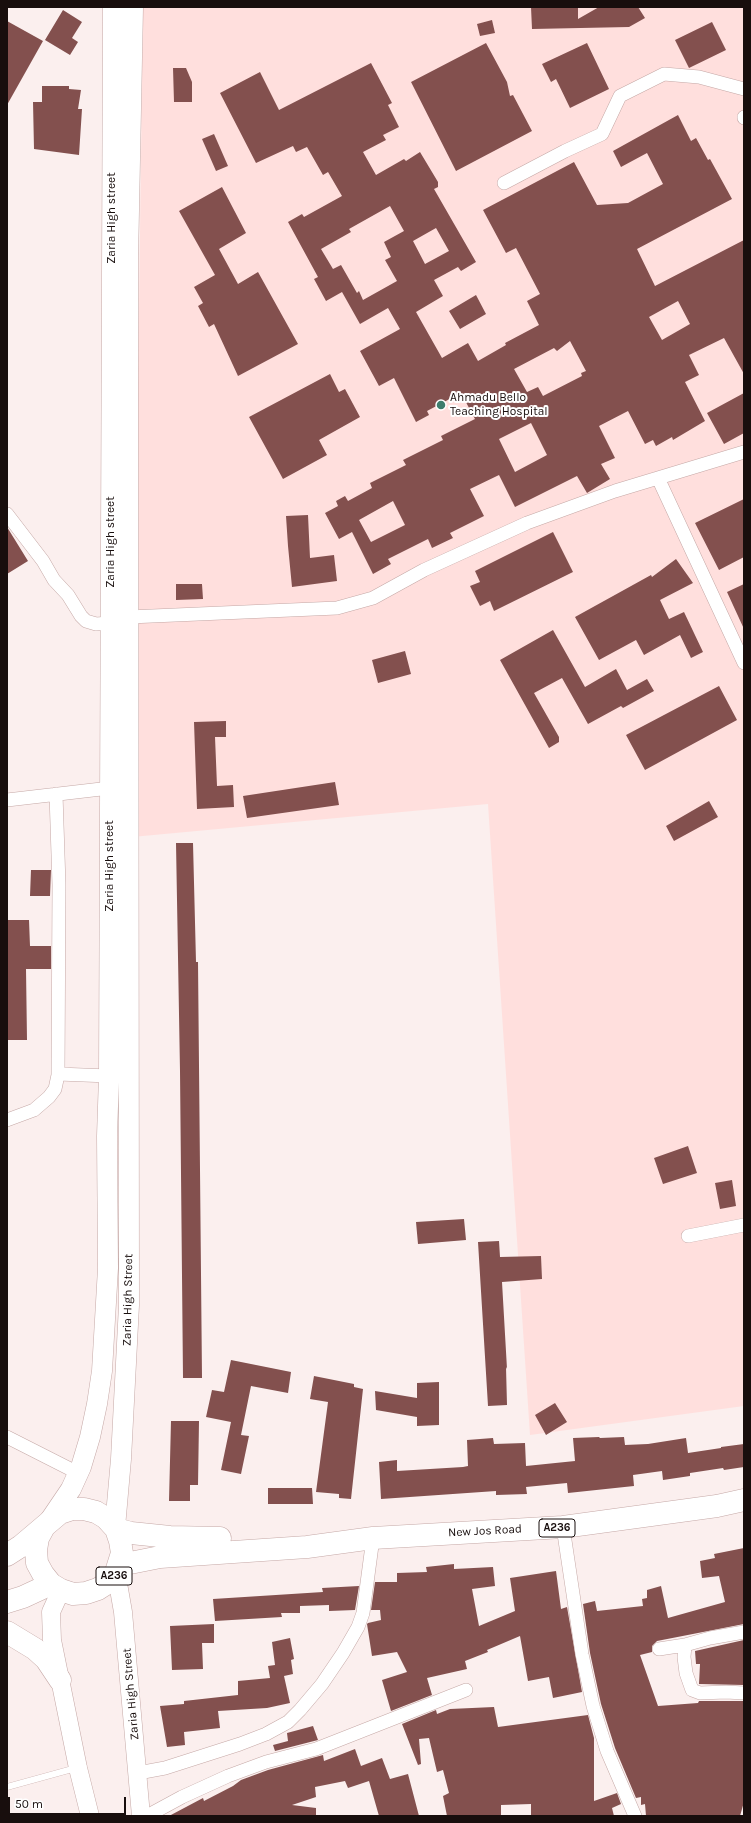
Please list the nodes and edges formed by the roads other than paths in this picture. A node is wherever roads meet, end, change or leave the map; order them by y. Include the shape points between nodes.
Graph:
1 (113, 7) edge
2 (133, 7) edge
3 (744, 88) edge
4 (504, 183) dead end
5 (744, 452) edge
6 (658, 478) junction
7 (7, 514) edge
8 (120, 620) junction
9 (744, 663) edge
10 (110, 788) junction
11 (56, 794) junction
12 (7, 800) edge
13 (128, 1071) joint
14 (58, 1074) junction
15 (109, 1076) junction
16 (7, 1120) edge
17 (744, 1225) edge
18 (688, 1236) dead end
19 (7, 1437) edge
20 (78, 1473) junction
21 (744, 1500) edge
22 (47, 1523) junction
23 (563, 1527) junction
24 (115, 1528) junction
25 (371, 1538) junction
26 (7, 1555) edge
27 (118, 1568) junction
28 (56, 1587) junction
29 (7, 1602) edge
30 (7, 1632) edge
31 (744, 1632) edge
32 (685, 1645) junction
33 (659, 1649) dead end
34 (60, 1680) junction
35 (466, 1690) dead end
36 (744, 1693) edge
37 (78, 1768) junction
38 (138, 1772) junction
39 (7, 1787) edge
40 (90, 1816) edge
41 (141, 1816) edge
42 (147, 1816) edge
43 (635, 1816) edge

1 - 8 main road, Zaria High street
2 - 8 main road, Zaria High street
3 - 4 street via 699,77 664,74 620,96 602,134
5 - 6 street
6 - 8 street via 527,523 424,570 373,598 337,608
6 - 9 street
7 - 8 street via 43,560 80,616 96,624
8 - 10 main road, Zaria High street
8 - 13 main road, Zaria High street
10 - 11 street
10 - 15 main road, Zaria High street
11 - 12 street
11 - 14 street via 59,893
13 - 24 main road, Zaria High Street via 129,1306
14 - 15 street
14 - 16 street via 55,1090 46,1100 34,1110
15 - 20 main road, Zaria High Street via 108,1268 102,1371 90,1436
17 - 18 street
19 - 20 street
20 - 22 main road, Zaria High Street via 71,1489
21 - 23 highway, New Jos Road / A236 via 718,1506
22 - 24 highway via 60,1513 84,1509 106,1518
22 - 26 highway
22 - 28 highway via 38,1538 37,1556 43,1574
23 - 25 highway, New Jos Road / A236
23 - 43 street via 582,1654 594,1706 607,1751
24 - 25 highway, New Jos Road / A236 via 149,1535 191,1538 310,1534
24 - 27 highway, A236 via 122,1553
25 - 27 highway, New Jos Road / A236 via 307,1547 160,1557
25 - 38 street via 363,1613 358,1627 326,1678 300,1710 283,1725 240,1744 165,1768
27 - 28 highway, A236 via 109,1582 86,1594 73,1594
27 - 38 main road, Zaria High Street
28 - 29 highway
28 - 34 main road via 51,1623
30 - 34 highway via 46,1659
31 - 32 street
32 - 33 street
32 - 36 street via 686,1673 692,1690 700,1693
34 - 37 main road
35 - 42 street via 316,1749 266,1762 228,1776
37 - 39 lane
37 - 40 main road
38 - 41 main road, Zaria High Street

